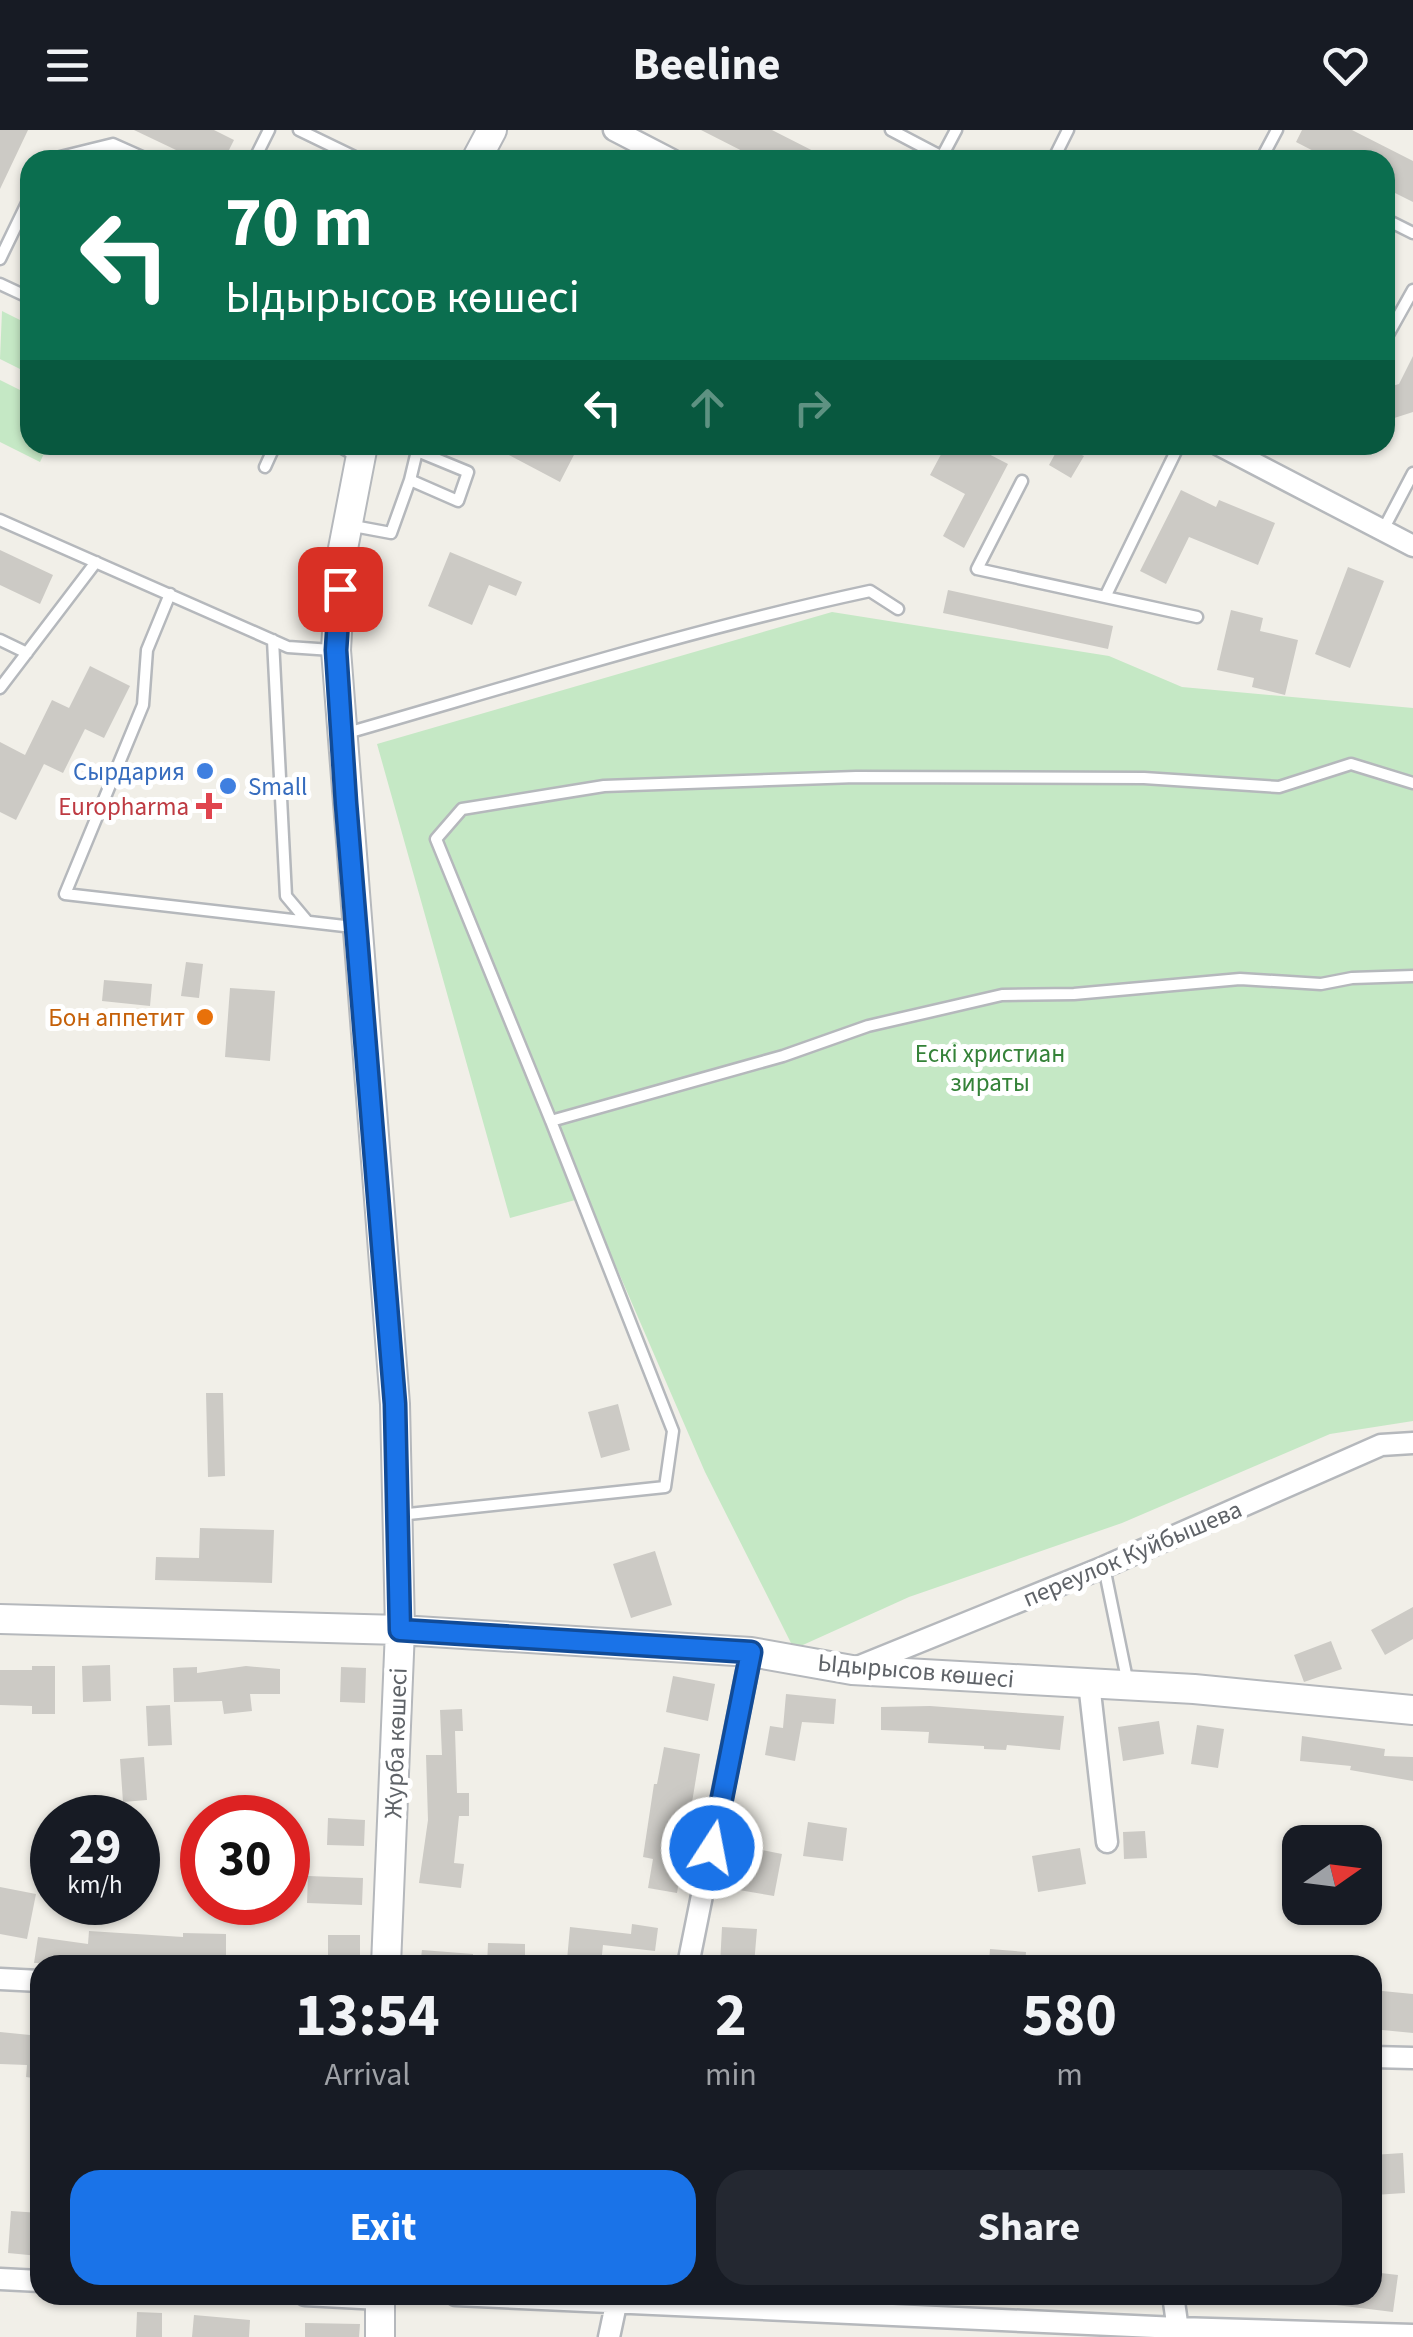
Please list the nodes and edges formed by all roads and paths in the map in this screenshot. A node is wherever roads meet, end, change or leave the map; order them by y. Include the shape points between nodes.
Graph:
1 (299, 130) edge
2 (614, 130) edge
3 (891, 130) edge
4 (89, 150) edge
5 (126, 150) edge
6 (340, 150) edge
7 (653, 150) edge
8 (928, 150) edge
9 (20, 219) edge
10 (0, 259) edge
11 (1413, 290) edge
12 (1395, 322) edge
13 (270, 455) edge
14 (354, 455) edge
15 (416, 455) edge
16 (433, 455) edge
17 (1174, 455) edge
18 (1238, 455) edge
19 (265, 467) dead end
20 (1413, 473) edge
21 (410, 480) junction
22 (1022, 481) dead end
23 (0, 520) edge
24 (348, 525) junction
25 (1383, 530) junction
26 (1413, 546) edge
27 (96, 562) junction
28 (170, 594) junction
29 (1106, 594) junction
30 (898, 609) dead end
31 (1196, 617) dead end
32 (0, 640) edge
33 (273, 640) junction
34 (336, 650) junction
35 (27, 652) junction
36 (0, 688) edge
37 (342, 734) junction
38 (1413, 783) edge
39 (308, 922) junction
40 (356, 928) junction
41 (1413, 976) edge
42 (551, 1121) junction
43 (1413, 1444) edge
44 (398, 1515) junction
45 (1104, 1567) junction
46 (0, 1619) edge
47 (400, 1630) junction
48 (751, 1652) junction
49 (852, 1670) junction
50 (1089, 1683) junction
51 (1128, 1685) junction
52 (1413, 1710) edge
53 (1107, 1842) dead end
54 (386, 1955) edge
55 (690, 1955) edge
56 (0, 1979) edge
57 (30, 1980) edge
58 (1382, 2057) edge
59 (1413, 2058) edge
60 (0, 2279) edge
61 (30, 2280) edge
62 (380, 2305) edge
63 (616, 2305) edge
64 (716, 2305) edge
65 (1174, 2305) edge
66 (1178, 2333) edge
67 (1413, 2335) edge
68 (380, 2337) edge
69 (609, 2337) edge

1 - 6 lane
2 - 7 street
3 - 8 lane
4 - 5 lane via 113,144
9 - 10 lane
11 - 12 lane
13 - 19 lane
14 - 24 street, Журба көшесі
15 - 21 lane
16 - 21 lane via 468,472 458,501
17 - 29 lane
18 - 25 street
20 - 25 lane
21 - 24 lane via 391,533
22 - 29 lane via 977,569
23 - 27 lane
24 - 34 street, Журба көшесі
25 - 26 street
27 - 28 lane
27 - 35 lane
28 - 33 lane
28 - 39 lane via 147,650 143,704 66,894
29 - 31 lane
30 - 37 lane via 870,591 802,605
32 - 35 lane
33 - 34 lane
33 - 39 lane via 286,896
34 - 37 street, Журба көшесі
35 - 36 lane
37 - 40 street, Журба көшесі
38 - 42 lane via 1351,764 1279,786 1144,778 856,777 604,786 462,810 436,839
39 - 40 lane
40 - 44 street, Журба көшесі
41 - 42 lane via 1002,995 868,1026
42 - 44 lane via 674,1431 665,1488
43 - 45 street, переулок Куйбышева via 1381,1446
44 - 47 street, Журба көшесі
45 - 49 street, переулок Куйбышева
45 - 51 lane
46 - 47 street, Ыдырысов көшесі
47 - 48 street, Ыдырысов көшесі
47 - 54 street, Журба көшесі
48 - 49 street, Ыдырысов көшесі
48 - 55 street
49 - 50 street, Ыдырысов көшесі
50 - 51 street, Ыдырысов көшесі
50 - 53 street
51 - 52 street, Ыдырысов көшесі
56 - 57 street
58 - 59 street
60 - 61 street
62 - 68 street
63 - 69 street
64 - 66 street
65 - 66 street
66 - 67 street

